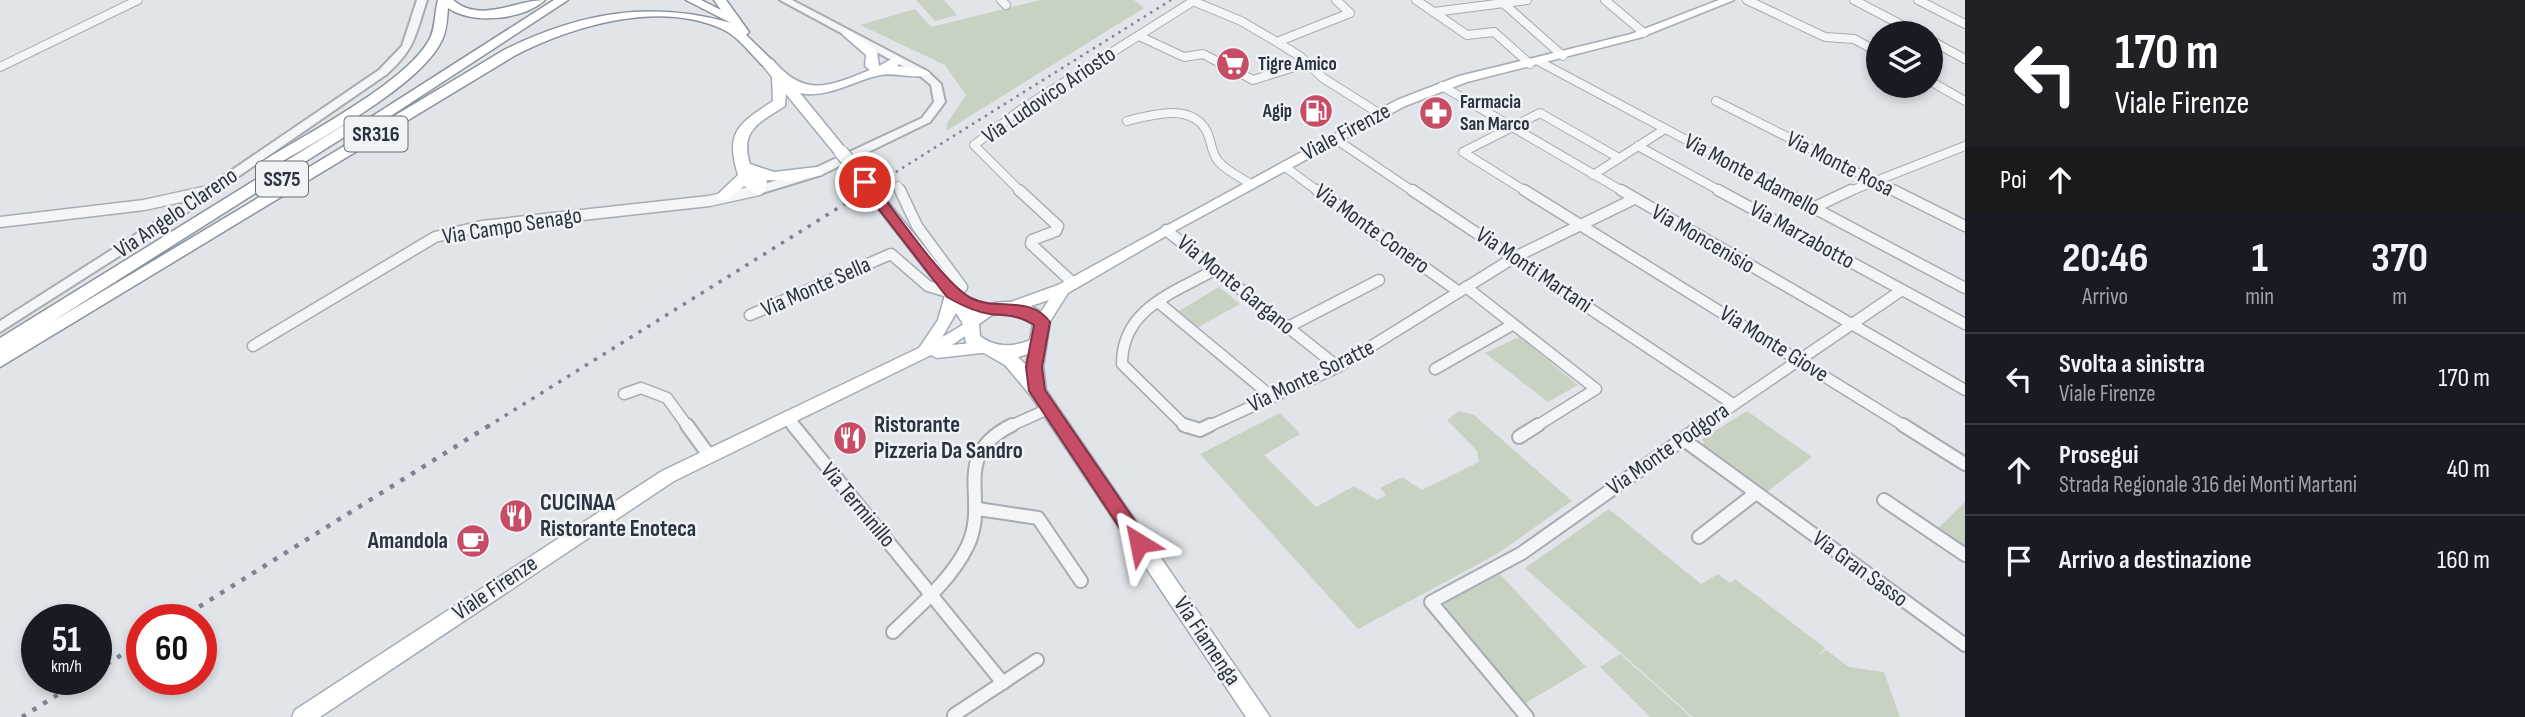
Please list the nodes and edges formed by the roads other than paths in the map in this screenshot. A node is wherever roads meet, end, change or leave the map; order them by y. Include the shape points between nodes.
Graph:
1 (138, 0) edge
2 (422, 0) edge
3 (445, 0) edge
4 (539, 0) edge
5 (551, 0) edge
6 (562, 0) edge
7 (692, 0) edge
8 (720, 0) edge
9 (1336, 0) edge
10 (1416, 0) edge
11 (1527, 0) edge
12 (1605, 0) edge
13 (1729, 0) edge
14 (1746, 0) edge
15 (1854, 0) edge
16 (1918, 0) edge
17 (1194, 1) edge
18 (1502, 1) edge
19 (789, 2) edge
20 (1434, 12) junction
21 (1894, 21) edge
22 (1965, 24) edge
23 (742, 30) junction
24 (1644, 33) junction
25 (848, 34) junction
26 (1139, 36) junction
27 (1277, 42) junction
28 (1866, 46) edge
29 (1943, 47) edge
30 (1563, 56) junction
31 (1965, 59) edge
32 (897, 60) junction
33 (767, 62) junction
34 (1307, 63) junction
35 (1535, 63) junction
36 (0, 67) edge
37 (876, 69) junction
38 (923, 74) junction
39 (779, 77) junction
40 (1442, 86) junction
41 (1943, 88) edge
42 (827, 89) junction
43 (1716, 101) dead end
44 (1965, 101) edge
45 (767, 114) junction
46 (1380, 114) junction
47 (813, 120) junction
48 (1127, 121) dead end
49 (1510, 125) junction
50 (1665, 129) junction
51 (1334, 138) junction
52 (1638, 146) junction
53 (1960, 148) edge
54 (1965, 155) edge
55 (1619, 158) junction
56 (1284, 166) junction
57 (748, 171) junction
58 (817, 172) junction
59 (1593, 175) junction
60 (1872, 180) junction
61 (1251, 184) junction
62 (898, 186) dead end
63 (759, 190) junction
64 (208, 191) junction
65 (720, 198) junction
66 (1634, 199) junction
67 (1813, 208) junction
68 (0, 222) edge
69 (1583, 224) junction
70 (1965, 226) edge
71 (1166, 230) junction
72 (1515, 257) junction
73 (1216, 269) junction
74 (1379, 280) dead end
75 (1068, 286) junction
76 (1965, 288) edge
77 (1463, 289) junction
78 (1902, 290) junction
79 (952, 293) junction
80 (1158, 302) junction
81 (1010, 308) junction
82 (990, 309) junction
83 (750, 315) dead end
84 (1042, 322) junction
85 (969, 324) junction
86 (1512, 324) junction
87 (1849, 324) junction
88 (1965, 324) edge
89 (0, 327) edge
90 (1287, 327) junction
91 (0, 334) edge
92 (1038, 344) junction
93 (0, 346) edge
94 (253, 346) dead end
95 (991, 349) junction
96 (922, 353) junction
97 (0, 359) edge
98 (1797, 359) junction
99 (1338, 367) junction
100 (1436, 369) dead end
101 (1965, 390) edge
102 (1037, 391) junction
103 (624, 394) dead end
104 (1271, 396) junction
105 (1733, 404) junction
106 (1048, 409) junction
107 (786, 417) junction
108 (1519, 437) dead end
109 (1684, 440) junction
110 (708, 454) junction
111 (1965, 464) edge
112 (1756, 493) junction
113 (1884, 500) dead end
114 (978, 509) junction
115 (1699, 537) dead end
116 (1965, 555) edge
117 (1081, 581) dead end
118 (930, 593) junction
119 (893, 632) dead end
120 (1965, 645) edge
121 (1037, 660) dead end
122 (1003, 683) junction
123 (954, 715) dead end
124 (302, 717) edge
125 (1259, 717) edge
126 (1527, 717) edge

1 - 36 street
2 - 64 street, Via Angelo Clareno via 416,31 398,59
3 - 4 main road, SR316 via 460,12 482,15
3 - 91 main road, SR316 via 440,32 411,70 178,224
5 - 93 main road, SS75
6 - 97 main road, SS75
7 - 23 main road, SR316 via 720,12
8 - 23 main road, SR316
9 - 27 street via 1350,13
10 - 20 street, Via Monte Adamello
11 - 18 street
12 - 24 street
13 - 24 main road, Viale Firenze
14 - 28 street via 1825,37 1854,39
15 - 21 street
16 - 22 street
17 - 26 street, Via Ludovico Ariosto
17 - 27 street via 1241,20
18 - 20 street
18 - 30 street
19 - 25 street
20 - 35 street, Via Monte Adamello via 1467,34 1494,32
23 - 33 main road, SR316
24 - 30 main road, Viale Firenze
25 - 32 street
25 - 37 main road via 872,54
26 - 34 street via 1184,57 1203,54 1253,80
26 - 75 street, Via Ludovico Ariosto via 1022,109 974,145 1058,226 1032,240 1033,247
27 - 34 street
29 - 31 street
30 - 35 main road, Viale Firenze
32 - 37 main road
32 - 38 street
33 - 39 main road, SR316
33 - 97 main road, SR316 via 726,26 682,12 614,12 564,24
34 - 46 street
35 - 40 main road, Viale Firenze
35 - 50 street, Via Monte Adamello
37 - 38 main road
37 - 42 main road
38 - 58 street via 940,90 933,115
39 - 42 main road via 803,90
39 - 45 main road via 782,99
39 - 47 main road, SR316
40 - 46 main road, Viale Firenze
40 - 49 street, Via Moncenisio
41 - 44 street
42 - 47 main road via 814,101
43 - 60 street, Via Monte Rosa
45 - 47 main road via 786,111
45 - 57 main road via 741,134 739,153
46 - 51 main road, Viale Firenze
47 - 79 main road, SR316
48 - 61 street via 1164,112 1194,120 1206,130 1209,148 1218,161
49 - 55 street via 1540,113
49 - 59 street, Via Moncenisio
49 - 69 street, Via Monte Giove via 1463,152
50 - 52 street
50 - 67 street, Via Monte Adamello
51 - 56 main road, Viale Firenze
51 - 72 street, Via Monti Martani
52 - 55 street
52 - 78 street, Via Marzabotto
53 - 54 street
53 - 60 street
55 - 59 street
56 - 61 main road, Viale Firenze
56 - 77 street, Via Monte Conero
57 - 58 main road via 780,178
57 - 63 main road via 761,182
57 - 65 main road
58 - 63 street
59 - 66 street, Via Moncenisio
60 - 67 street
60 - 70 street, Via Monte Rosa
61 - 71 main road, Viale Firenze
62 - 79 street via 917,226 962,287
63 - 65 street, Via Campo Senago
64 - 68 street via 144,205
64 - 89 street, Via Angelo Clareno
65 - 94 street, Via Campo Senago via 503,223 435,237
66 - 69 street
66 - 87 street, Via Moncenisio
67 - 76 street, Via Monte Adamello
69 - 72 street
69 - 98 street, Via Monte Giove
71 - 73 street, Via Monte Gargano
71 - 75 main road, Viale Firenze
72 - 77 street, Via Monte Soratte
72 - 105 street, Via Monti Martani
73 - 80 street
73 - 90 street, Via Monte Gargano
74 - 90 street
75 - 81 main road, Viale Firenze
75 - 84 main road, Viale Firenze
77 - 86 street
77 - 99 street, Via Monte Soratte
78 - 87 street, Via Monte Podgora
78 - 88 street, Via Marzabotto
79 - 82 main road, SR316
79 - 83 street, Via Monte Sella via 928,286 891,254
79 - 85 main road, SR316
79 - 96 main road via 946,321
80 - 104 street
80 - 104 street, Via Monte Soratte via 1132,322 1121,349 1122,364 1187,428 1200,430
81 - 82 main road, Viale Firenze / SR316
81 - 84 main road, Viale Firenze / SR316 via 1029,312
82 - 85 main road, Viale Firenze
84 - 92 main road, Viale Firenze / SR316
85 - 95 main road, SR316 via 972,339
85 - 96 main road, Viale Firenze
86 - 100 street
86 - 108 street via 1596,388
87 - 98 street, Via Monte Podgora
87 - 101 street, Via Moncenisio
90 - 99 street, Via Monte Gargano
92 - 95 main road, Viale Firenze via 1020,351
92 - 102 main road, Via Fiamenga / SR316 via 1034,367
95 - 96 main road, Viale Firenze
95 - 102 main road, Via Fiamenga / SR316 via 1011,360
96 - 107 main road, Viale Firenze
98 - 105 street, Via Monte Podgora
98 - 111 street, Via Monte Giove
99 - 104 street, Via Monte Soratte
102 - 106 main road, Via Fiamenga / SR316
103 - 110 street via 641,388 667,398
105 - 109 street, Via Monte Podgora
106 - 114 street via 979,448 973,468
106 - 125 main road, Via Fiamenga / SR316
107 - 110 main road, Viale Firenze
107 - 118 street, Via Terminillo
109 - 112 street, Via Gran Sasso
109 - 126 street, Via Monte Podgora via 1522,552 1431,603
110 - 124 main road, Viale Firenze via 566,541
112 - 115 street
112 - 120 street, Via Gran Sasso
113 - 116 street
114 - 117 street via 1038,518
114 - 118 street via 967,550
118 - 119 street
118 - 122 street, Via Terminillo
121 - 122 street
122 - 123 street

